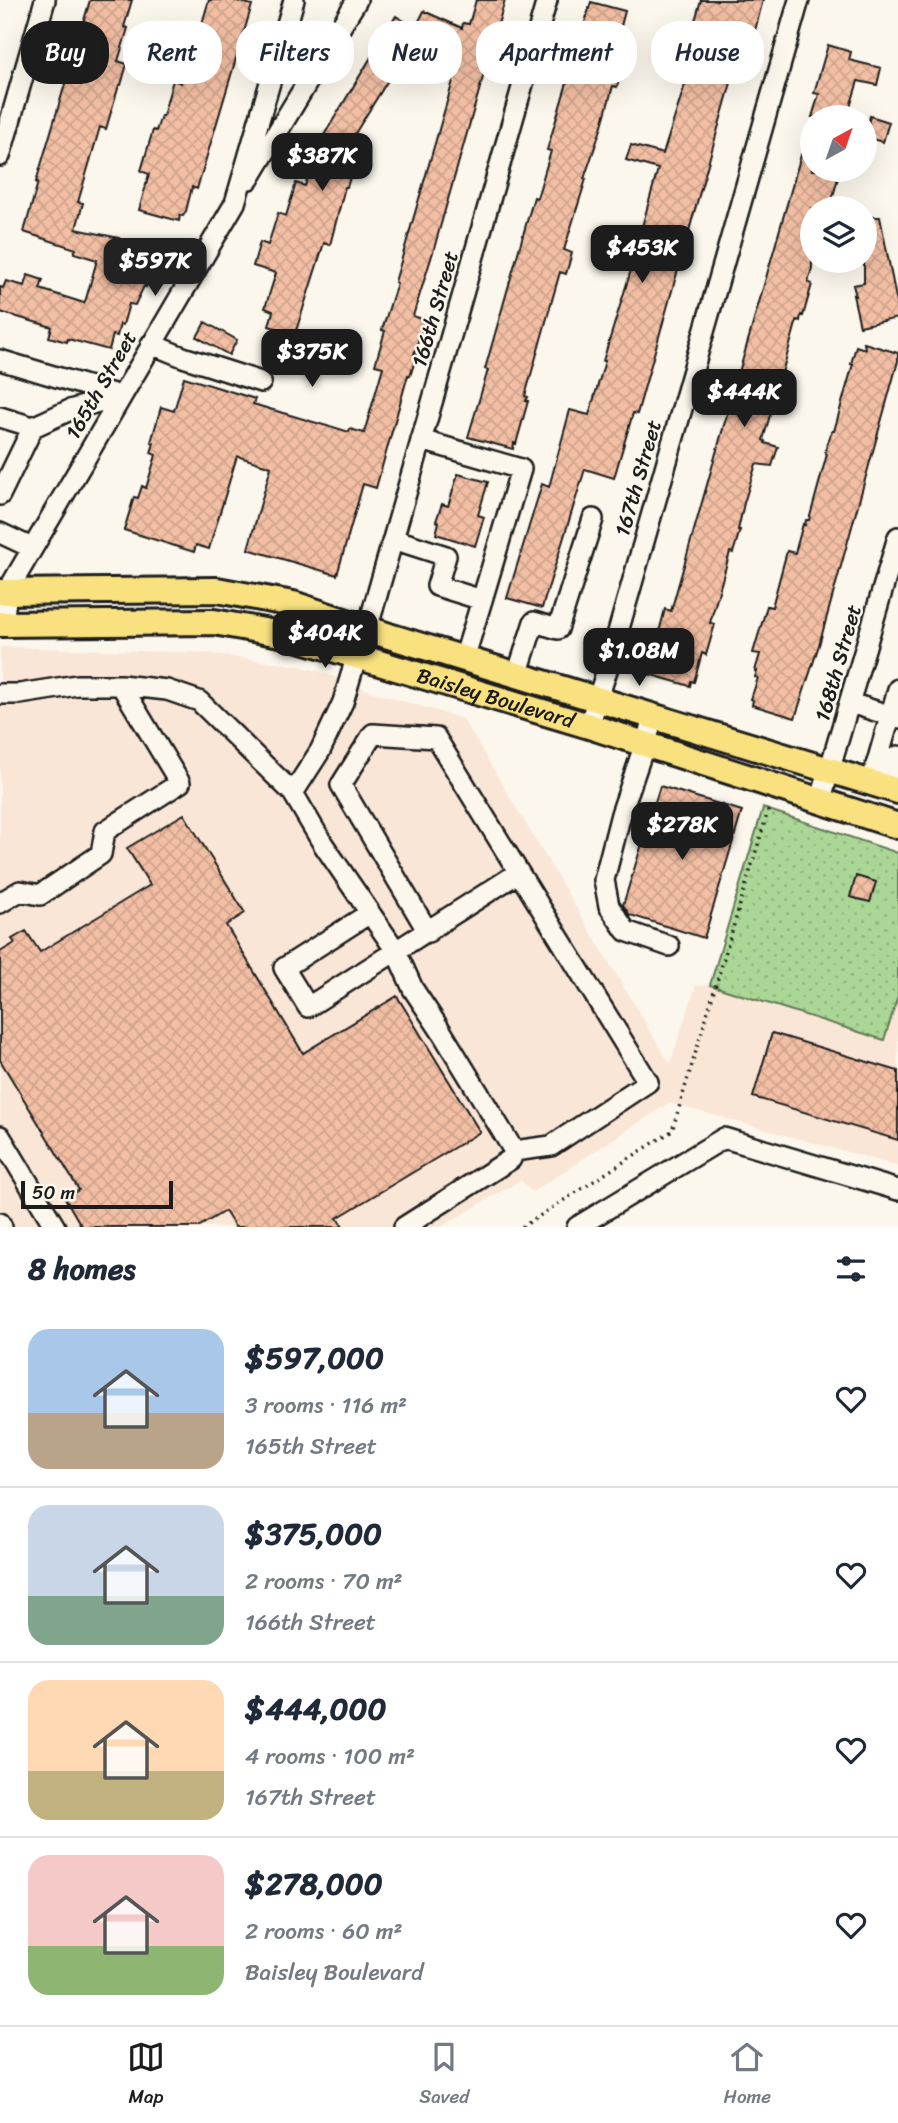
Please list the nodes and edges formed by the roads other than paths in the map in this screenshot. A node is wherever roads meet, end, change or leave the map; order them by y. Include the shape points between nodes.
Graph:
1 (45, 0) edge
2 (294, 0) edge
3 (357, 0) edge
4 (547, 0) edge
5 (799, 0) edge
6 (288, 21) edge
7 (344, 21) edge
8 (269, 84) edge
9 (306, 84) edge
10 (0, 156) edge
11 (234, 203) junction
12 (151, 344) junction
13 (0, 360) edge
14 (261, 382) dead end
15 (120, 396) junction
16 (0, 417) edge
17 (33, 427) junction
18 (421, 440) junction
19 (6, 471) edge
20 (0, 495) edge
21 (593, 519) dead end
22 (0, 533) edge
23 (898, 537) edge
24 (393, 539) junction
25 (32, 548) junction
26 (3, 592) edge
27 (482, 600) junction
28 (2, 624) edge
29 (367, 630) junction
30 (357, 655) junction
31 (464, 659) junction
32 (517, 675) junction
33 (121, 685) junction
34 (898, 689) edge
35 (0, 694) edge
36 (598, 699) junction
37 (850, 703) junction
38 (654, 717) junction
39 (894, 717) edge
40 (589, 726) junction
41 (645, 744) junction
42 (898, 756) edge
43 (830, 771) junction
44 (886, 787) edge
45 (293, 793) junction
46 (820, 802) junction
47 (898, 826) edge
48 (519, 873) junction
49 (0, 903) edge
50 (370, 913) junction
51 (428, 932) junction
52 (669, 946) dead end
53 (396, 951) junction
54 (0, 1136) edge
55 (514, 1151) junction
56 (898, 1190) edge
57 (55, 1227) edge
58 (404, 1227) edge
59 (577, 1227) edge

1 - 10 street
2 - 6 street, 165th Street
3 - 7 street
4 - 18 street, 166th Street
5 - 36 street, 167th Street
8 - 11 street, 165th Street
9 - 11 street
11 - 12 street, 165th Street
12 - 14 street
12 - 15 street, 165th Street
13 - 15 street
15 - 17 street via 70,410
15 - 25 street, 165th Street
16 - 17 street
17 - 19 street
18 - 24 street, 166th Street
18 - 27 street via 521,470
19 - 20 street
21 - 32 street via 558,629 534,622
22 - 25 street
23 - 37 street, 168th Street
24 - 27 street via 446,556 437,586
24 - 29 street, 166th Street
25 - 26 street, 165th Street
26 - 28 street
26 - 29 main road, Baisley Boulevard via 217,590 293,604
27 - 31 street
28 - 30 main road, Baisley Boulevard via 214,622 286,635
29 - 30 main road
29 - 31 main road, Baisley Boulevard
30 - 40 main road, Baisley Boulevard
30 - 45 street via 343,702
31 - 32 main road, Baisley Boulevard
32 - 36 main road, Baisley Boulevard
33 - 35 street
33 - 45 street via 167,690 199,701
33 - 49 street via 180,783 105,831 101,854 40,895 20,891
34 - 39 street
36 - 38 main road, Baisley Boulevard
36 - 40 street, 167th Street
37 - 39 street
37 - 43 street, 168th Street
38 - 41 street
38 - 43 main road, Baisley Boulevard
39 - 44 street
40 - 41 main road, Baisley Boulevard
41 - 46 main road, Baisley Boulevard
41 - 52 street via 604,880 609,906 626,931
42 - 44 street
43 - 44 main road, Baisley Boulevard
43 - 46 street, 168th Street
45 - 50 street
46 - 47 main road, Baisley Boulevard
48 - 51 street
48 - 51 street via 436,738 373,734 341,785
48 - 55 street via 648,1082 551,1146
50 - 53 street
50 - 53 street via 284,968 308,1007
51 - 53 street
53 - 55 street via 413,989
54 - 57 street
55 - 58 street via 511,1159
56 - 59 street via 724,1138

